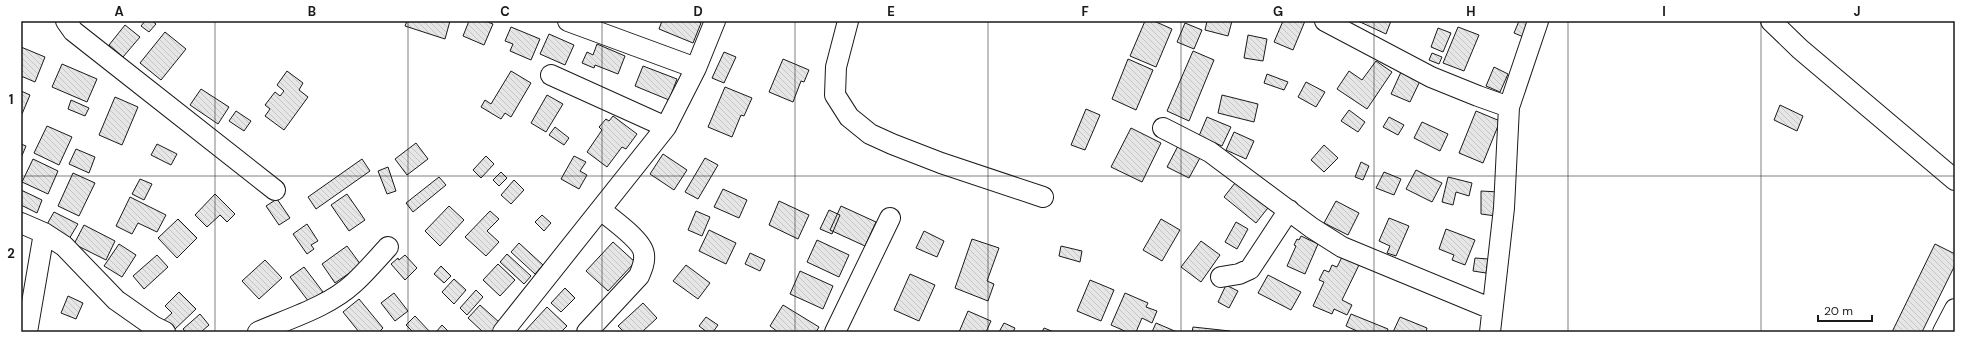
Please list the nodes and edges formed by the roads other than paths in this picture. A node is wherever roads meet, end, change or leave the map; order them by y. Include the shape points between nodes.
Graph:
1 (66, 21) edge
2 (568, 21) edge
3 (715, 21) edge
4 (848, 21) edge
5 (1325, 21) edge
6 (1538, 21) edge
7 (1771, 21) edge
8 (696, 68) junction
9 (551, 74) dead end
10 (1509, 107) junction
11 (666, 127) junction
12 (1162, 128) dead end
13 (1955, 180) edge
14 (275, 190) dead end
15 (1043, 197) dead end
16 (600, 210) junction
17 (1289, 210) junction
18 (890, 218) dead end
19 (21, 224) edge
20 (44, 233) junction
21 (388, 247) dead end
22 (1221, 277) dead end
23 (1492, 309) junction
24 (1955, 309) edge
25 (28, 332) edge
26 (165, 332) edge
27 (258, 332) edge
28 (503, 332) edge
29 (587, 332) edge
30 (835, 332) edge
31 (1490, 332) edge
32 (1943, 332) edge

1 - 14 street via 73,31
2 - 8 street
3 - 8 street
4 - 15 street via 836,67 836,95 849,117 870,134 892,144
5 - 10 street via 1430,77
6 - 10 street
7 - 13 street via 1800,49
8 - 11 street
9 - 11 street
10 - 23 street via 1504,208
11 - 16 street
12 - 17 street via 1210,152
16 - 28 street
16 - 29 street via 635,239 644,253 644,259 639,276
17 - 22 street via 1250,269
17 - 23 street via 1342,247
18 - 30 street
19 - 20 street
20 - 25 street
20 - 26 street via 64,246 116,300
21 - 27 street via 354,284 335,297
23 - 31 street
24 - 32 street

